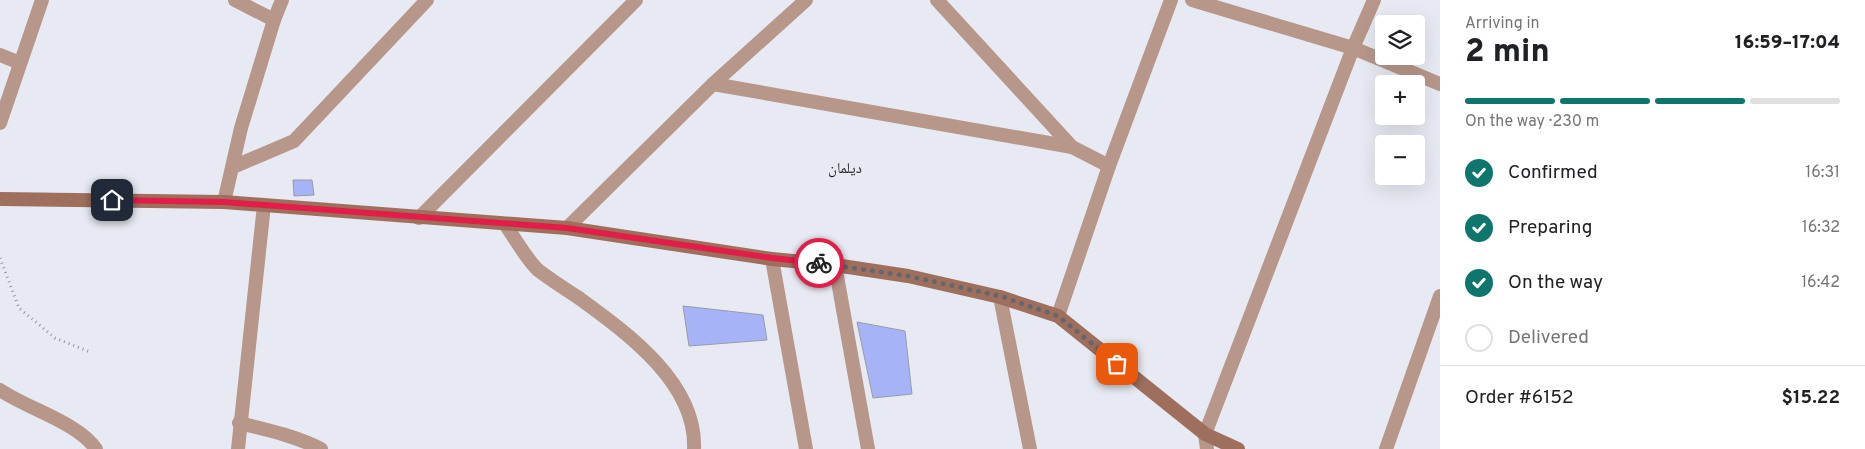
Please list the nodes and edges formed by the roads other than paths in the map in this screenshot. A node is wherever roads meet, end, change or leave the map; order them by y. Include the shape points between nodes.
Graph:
1 (42, 0) edge
2 (236, 0) edge
3 (282, 0) edge
4 (427, 0) edge
5 (636, 0) edge
6 (806, 0) edge
7 (937, 0) edge
8 (1171, 0) edge
9 (1192, 0) edge
10 (1374, 0) edge
11 (274, 20) junction
12 (1353, 48) junction
13 (0, 55) edge
14 (20, 63) junction
15 (713, 84) junction
16 (1440, 84) edge
17 (0, 123) edge
18 (1072, 147) junction
19 (1109, 166) junction
20 (233, 167) junction
21 (0, 199) edge
22 (224, 202) junction
23 (264, 205) junction
24 (419, 218) junction
25 (504, 224) junction
26 (567, 228) junction
27 (772, 258) junction
28 (835, 265) junction
29 (1000, 296) junction
30 (1440, 296) edge
31 (1058, 316) junction
32 (0, 390) edge
33 (239, 423) junction
34 (1205, 434) junction
35 (96, 449) edge
36 (238, 449) edge
37 (321, 449) edge
38 (694, 449) edge
39 (806, 449) edge
40 (868, 449) edge
41 (1030, 449) edge
42 (1207, 449) edge
43 (1238, 449) edge
44 (1386, 449) edge

1 - 14 street
2 - 11 street
3 - 11 street
4 - 20 street via 294,141
5 - 24 street
6 - 15 street
7 - 18 street
8 - 19 street
9 - 12 street
10 - 12 street
11 - 20 street via 241,128
12 - 16 street
12 - 34 street
13 - 14 street
14 - 17 street
15 - 18 street
15 - 26 street
18 - 19 street
19 - 31 street
20 - 22 street
21 - 22 main road
22 - 23 main road
23 - 24 main road
23 - 33 street
24 - 25 main road
25 - 26 main road
25 - 38 street via 537,269 631,339 668,375 685,405 695,432
26 - 27 main road
27 - 28 main road
27 - 39 street
28 - 29 main road via 908,276
28 - 40 street
29 - 31 main road
29 - 41 street
30 - 44 street
31 - 34 main road
32 - 35 street via 76,430
33 - 36 street
33 - 37 street via 286,434
34 - 42 street
34 - 43 main road

